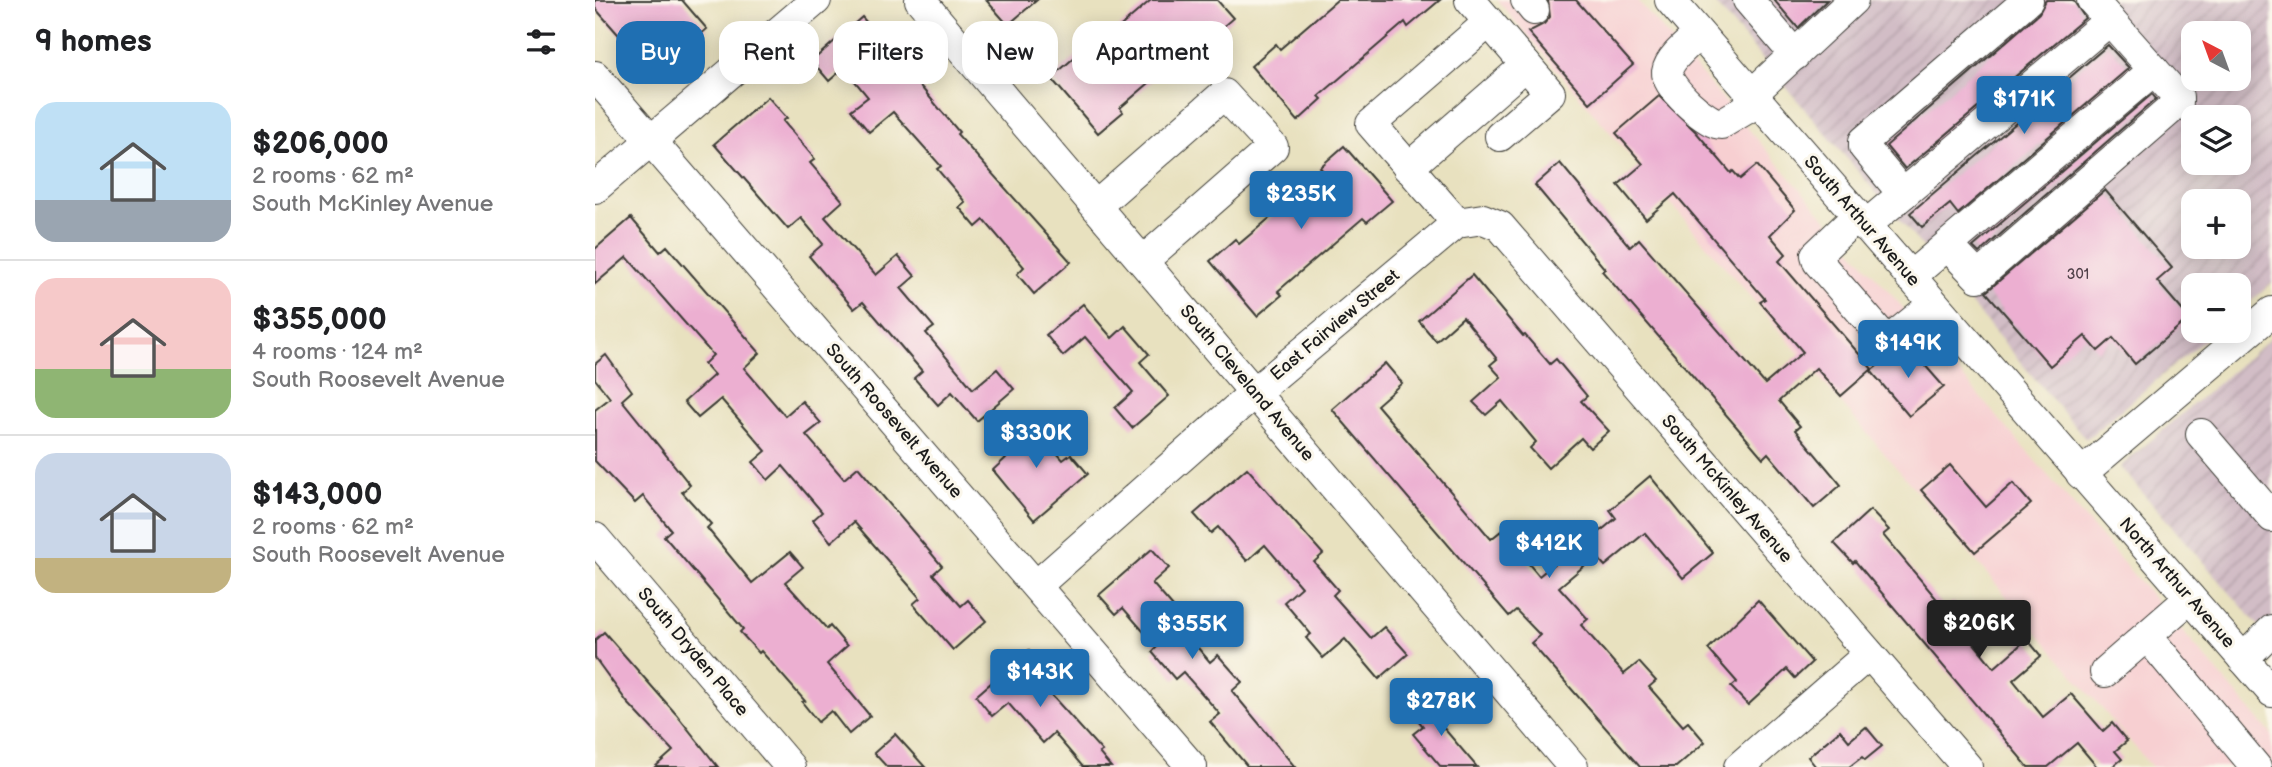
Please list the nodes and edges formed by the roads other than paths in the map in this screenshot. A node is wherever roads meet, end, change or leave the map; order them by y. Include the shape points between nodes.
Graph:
1 (816, 0) edge
2 (920, 0) edge
3 (1470, 0) edge
4 (1670, 0) edge
5 (1748, 0) edge
6 (1853, 0) edge
7 (2028, 0) edge
8 (2101, 10) edge
9 (1489, 22) junction
10 (1699, 34) junction
11 (1795, 55) junction
12 (1526, 65) junction
13 (2154, 70) junction
14 (595, 76) edge
15 (1755, 98) junction
16 (1500, 136) dead end
17 (652, 141) junction
18 (1408, 168) junction
19 (595, 188) edge
20 (1903, 194) junction
21 (1096, 206) junction
22 (1470, 221) junction
23 (1861, 221) junction
24 (1948, 246) junction
25 (1143, 261) junction
26 (1910, 277) junction
27 (1934, 304) junction
28 (2272, 312) edge
29 (1255, 392) junction
30 (2201, 434) dead end
31 (2081, 474) junction
32 (2272, 517) edge
33 (595, 538) edge
34 (1037, 585) junction
35 (2190, 598) junction
36 (2272, 630) edge
37 (2147, 636) junction
38 (1870, 654) junction
39 (2243, 659) junction
40 (2105, 672) dead end
41 (2272, 692) edge
42 (790, 767) edge
43 (1192, 767) edge
44 (1573, 767) edge
45 (1739, 767) edge
46 (1967, 767) edge
47 (2256, 767) edge

1 - 17 street
2 - 21 street, South Cleveland Avenue
3 - 9 street
4 - 10 street, South Arthur Avenue
5 - 11 street
6 - 11 street
7 - 20 street via 1864,141 1864,147
8 - 13 street
8 - 20 street
9 - 12 street
9 - 18 street, South McKinley Avenue via 1371,124
10 - 15 street, South Arthur Avenue
10 - 15 street via 1675,58 1667,71 1668,80 1703,118 1715,124
11 - 15 street
12 - 16 street via 1550,93
12 - 18 street
13 - 24 street
13 - 24 street via 2178,97 2178,103 1978,277
14 - 17 street, South Roosevelt Avenue
15 - 23 street, South Arthur Avenue
17 - 19 street
17 - 34 street, South Roosevelt Avenue
18 - 22 street, South McKinley Avenue
20 - 23 street
21 - 25 street, South Cleveland Avenue
21 - 25 street via 1224,94 1272,147
22 - 29 street, East Fairview Street
22 - 38 street, South McKinley Avenue via 1500,226
23 - 26 street, South Arthur Avenue
23 - 27 street via 1816,255 1885,339
24 - 26 street
25 - 29 street, South Cleveland Avenue
26 - 27 street, South Arthur Avenue
27 - 31 street, South Arthur Avenue
28 - 31 street
29 - 34 street, East Fairview Street
29 - 44 street, South Cleveland Avenue
30 - 32 street
31 - 35 street, North Arthur Avenue
33 - 42 street, South Dryden Place
34 - 43 street, South Roosevelt Avenue
35 - 37 street
35 - 39 street, North Arthur Avenue
36 - 39 street
37 - 40 street
37 - 47 street
38 - 45 street
38 - 46 street, South McKinley Avenue
39 - 41 street, North Arthur Avenue

